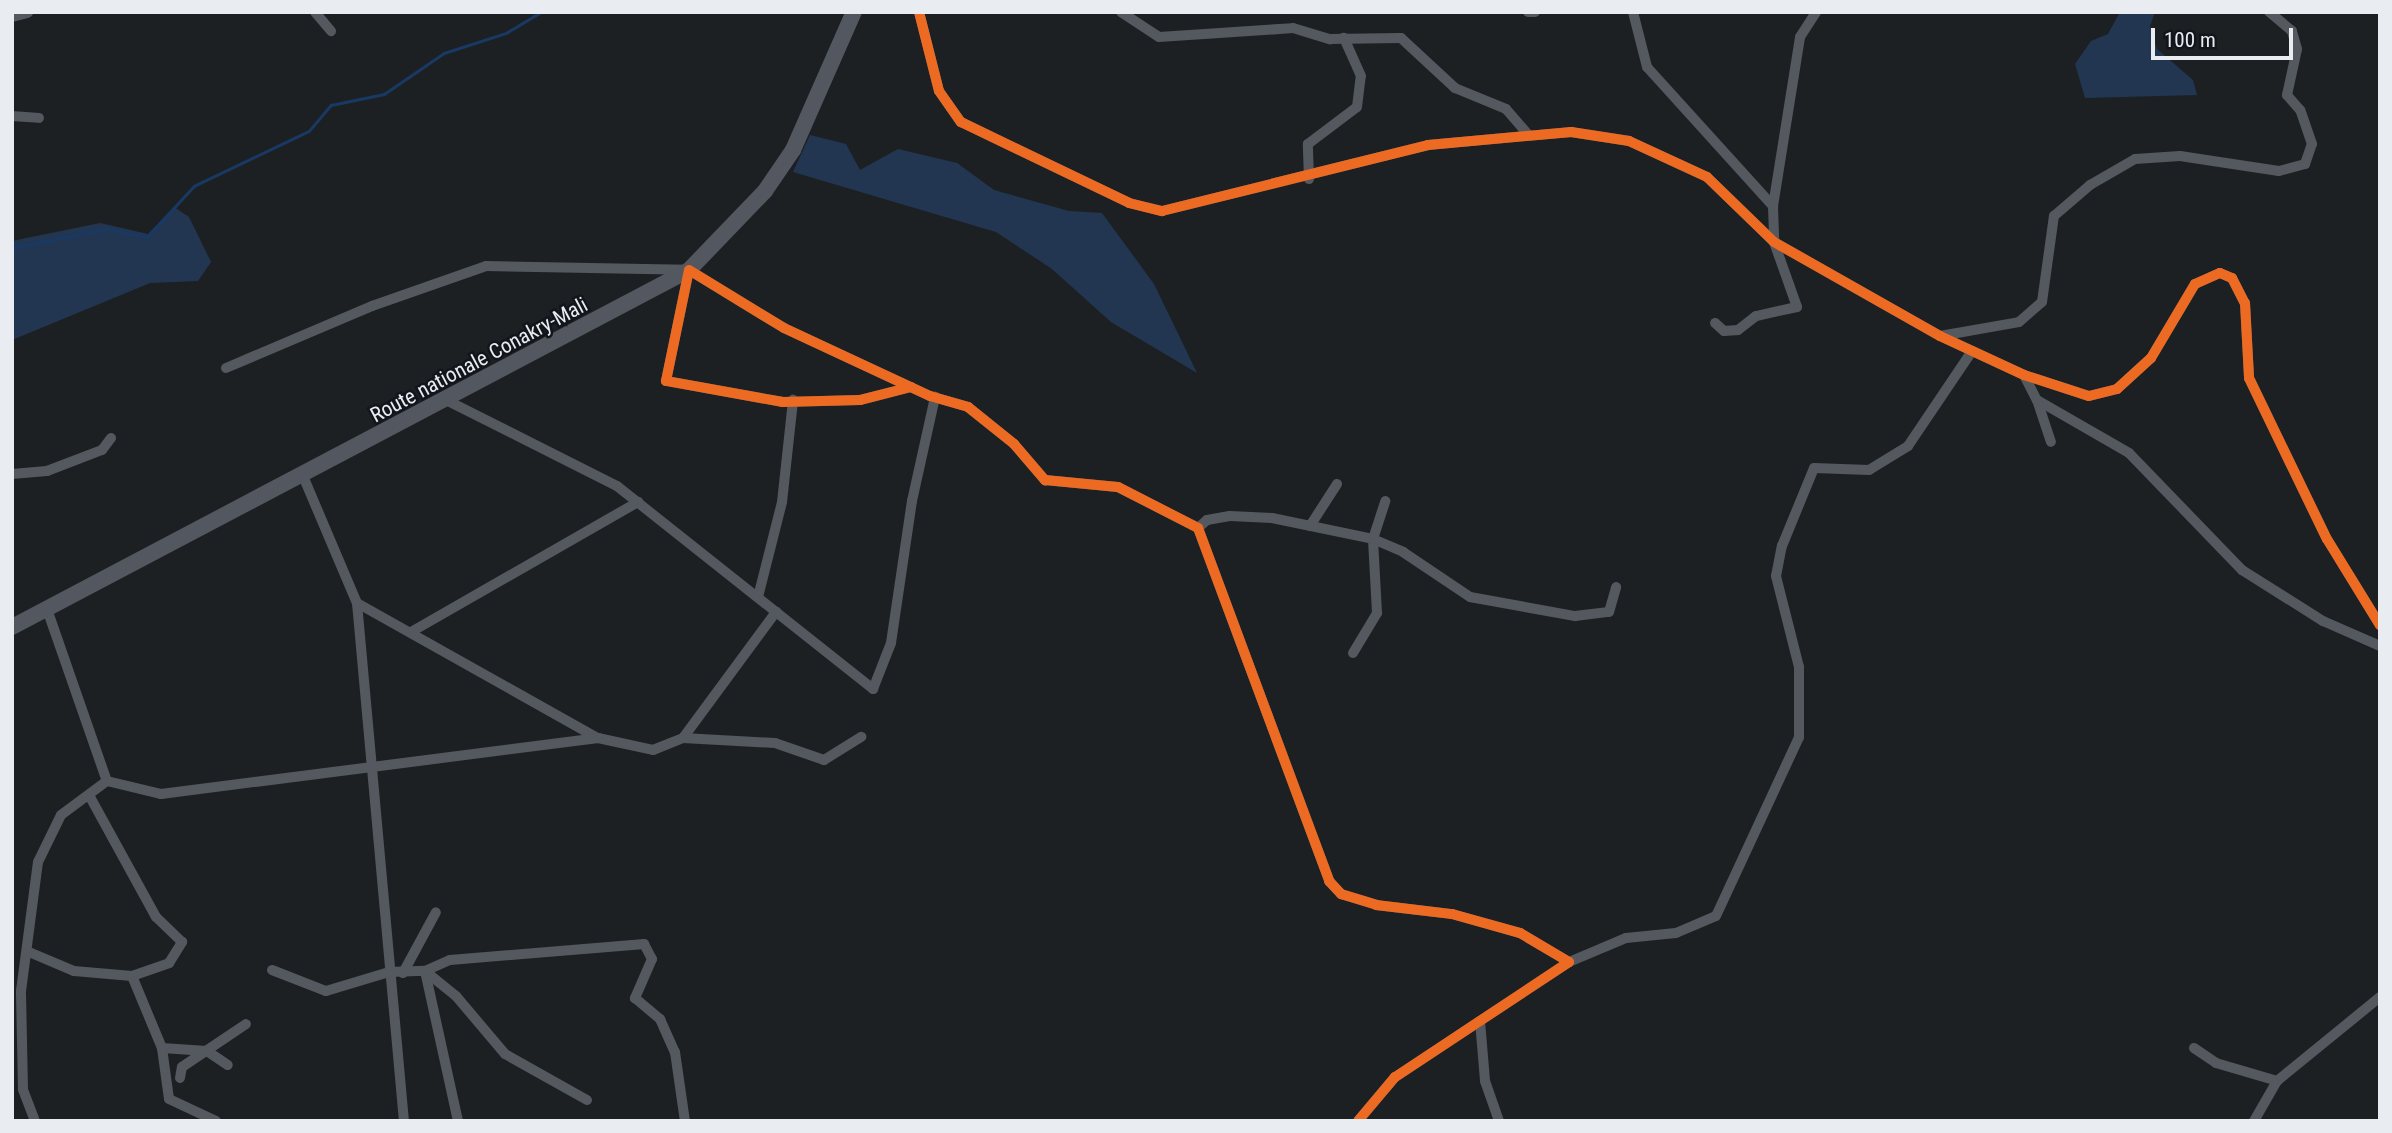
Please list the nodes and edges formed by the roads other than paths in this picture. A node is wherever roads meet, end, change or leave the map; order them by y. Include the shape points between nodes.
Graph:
1 (27, 12) edge
2 (316, 12) edge
3 (854, 12) edge
4 (919, 12) edge
5 (1121, 12) edge
6 (1528, 12) edge
7 (1535, 12) edge
8 (1633, 12) edge
9 (1816, 12) edge
10 (2269, 12) edge
11 (12, 16) edge
12 (331, 31) dead end
13 (1344, 38) junction
14 (12, 116) edge
15 (39, 118) dead end
16 (1528, 134) junction
17 (1309, 178) junction
18 (1773, 206) junction
19 (1774, 242) junction
20 (689, 270) junction
21 (1715, 323) dead end
22 (1940, 336) junction
23 (1972, 351) junction
24 (226, 368) dead end
25 (2024, 375) junction
26 (911, 387) junction
27 (935, 397) junction
28 (793, 400) junction
29 (2037, 400) junction
30 (447, 401) junction
31 (111, 438) dead end
32 (2051, 442) dead end
33 (12, 474) edge
34 (303, 476) junction
35 (1337, 484) dead end
36 (1385, 501) dead end
37 (638, 502) junction
38 (1310, 526) junction
39 (1198, 528) junction
40 (1373, 539) junction
41 (1616, 587) dead end
42 (758, 597) junction
43 (357, 603) junction
44 (48, 612) junction
45 (776, 612) junction
46 (2380, 625) edge
47 (12, 627) edge
48 (411, 632) junction
49 (2380, 646) edge
50 (1353, 653) dead end
51 (861, 737) dead end
52 (598, 738) junction
53 (683, 738) junction
54 (369, 770) junction
55 (107, 781) junction
56 (89, 795) junction
57 (436, 912) dead end
58 (29, 953) junction
59 (1569, 962) junction
60 (272, 970) dead end
61 (425, 971) junction
62 (389, 972) junction
63 (403, 973) junction
64 (132, 976) junction
65 (2380, 997) edge
66 (1480, 1021) junction
67 (246, 1024) dead end
68 (162, 1048) junction
69 (2194, 1048) dead end
70 (207, 1051) junction
71 (228, 1065) dead end
72 (180, 1078) dead end
73 (2277, 1081) junction
74 (587, 1100) dead end
75 (35, 1121) edge
76 (216, 1121) edge
77 (404, 1121) edge
78 (458, 1121) edge
79 (685, 1121) edge
80 (1358, 1121) edge
81 (1499, 1121) edge
82 (2254, 1121) edge

1 - 11 street
2 - 12 street
3 - 20 highway, Route nationale Conakry-Mali via 793,150 765,191
4 - 17 street via 939,91 961,122 1129,203 1162,211
5 - 13 street via 1159,37 1293,28
6 - 7 street
8 - 18 street via 1647,67
9 - 18 street via 1800,37
10 - 22 street via 2292,31 2297,49 2287,95 2300,110 2312,144 2305,164 2279,171 2180,156 2135,159 2090,185 2054,216 2042,302 2019,321
13 - 16 street via 1401,38 1455,88 1506,109
13 - 17 street via 1361,76 1357,107 1308,144
14 - 15 street
16 - 17 street via 1428,145
16 - 19 street via 1571,132 1629,141 1675,159 1707,177
18 - 19 street
19 - 21 street via 1797,307 1756,316 1738,330 1724,331
19 - 22 street
20 - 24 street via 486,266 372,306
20 - 26 street via 784,328
20 - 28 street via 666,381
20 - 30 highway, Route nationale Conakry-Mali
22 - 23 street
23 - 25 street
23 - 59 street via 1908,446 1869,470 1814,468 1782,545 1776,576 1799,667 1798,737 1716,916 1676,933 1626,938
25 - 29 street
25 - 46 street via 2067,391 2105,395 2151,358 2195,285 2220,274 2232,278 2245,303 2249,378 2327,539
26 - 27 street
26 - 28 street via 860,400
27 - 39 street via 968,407 1014,444 1045,480 1118,487
27 - 45 street via 912,500 891,643 873,689
28 - 42 street via 782,502
29 - 32 street
29 - 49 street via 2129,453 2242,570 2323,621
30 - 34 highway, Route nationale Conakry-Mali
30 - 37 street via 617,486
31 - 33 street via 102,450 47,471
34 - 43 street
34 - 44 highway, Route nationale Conakry-Mali
35 - 38 street
36 - 40 street
37 - 42 street
37 - 48 street
38 - 39 street via 1230,516 1207,520
38 - 40 street
39 - 59 street via 1329,881 1341,894 1376,905 1452,914 1520,933
40 - 41 street via 1403,552 1469,597 1575,616 1609,612
40 - 50 street via 1377,613
42 - 45 street
43 - 48 street
43 - 54 street
44 - 47 highway, Route nationale Conakry-Mali
44 - 55 street
45 - 53 street
48 - 52 street
51 - 53 street via 824,760 775,743
52 - 53 street via 653,750
52 - 54 street
54 - 55 street via 161,794
54 - 62 street
55 - 56 street
56 - 58 street via 61,815 38,862
56 - 64 street via 156,917 182,942 169,963
57 - 63 street
58 - 64 street via 74,971
58 - 75 street via 21,991 23,1089
59 - 66 street
60 - 62 street via 326,991
61 - 63 street
61 - 74 street via 456,996 505,1054
61 - 78 street
61 - 79 street via 468,958 644,944 652,959 635,998 660,1019 675,1052
62 - 63 street
62 - 77 street
64 - 68 street
65 - 73 street
66 - 80 street via 1395,1077
66 - 81 street via 1485,1082
67 - 70 street
68 - 70 street
68 - 76 street via 169,1099
69 - 73 street via 2216,1063
70 - 71 street
70 - 72 street via 182,1066
73 - 82 street

